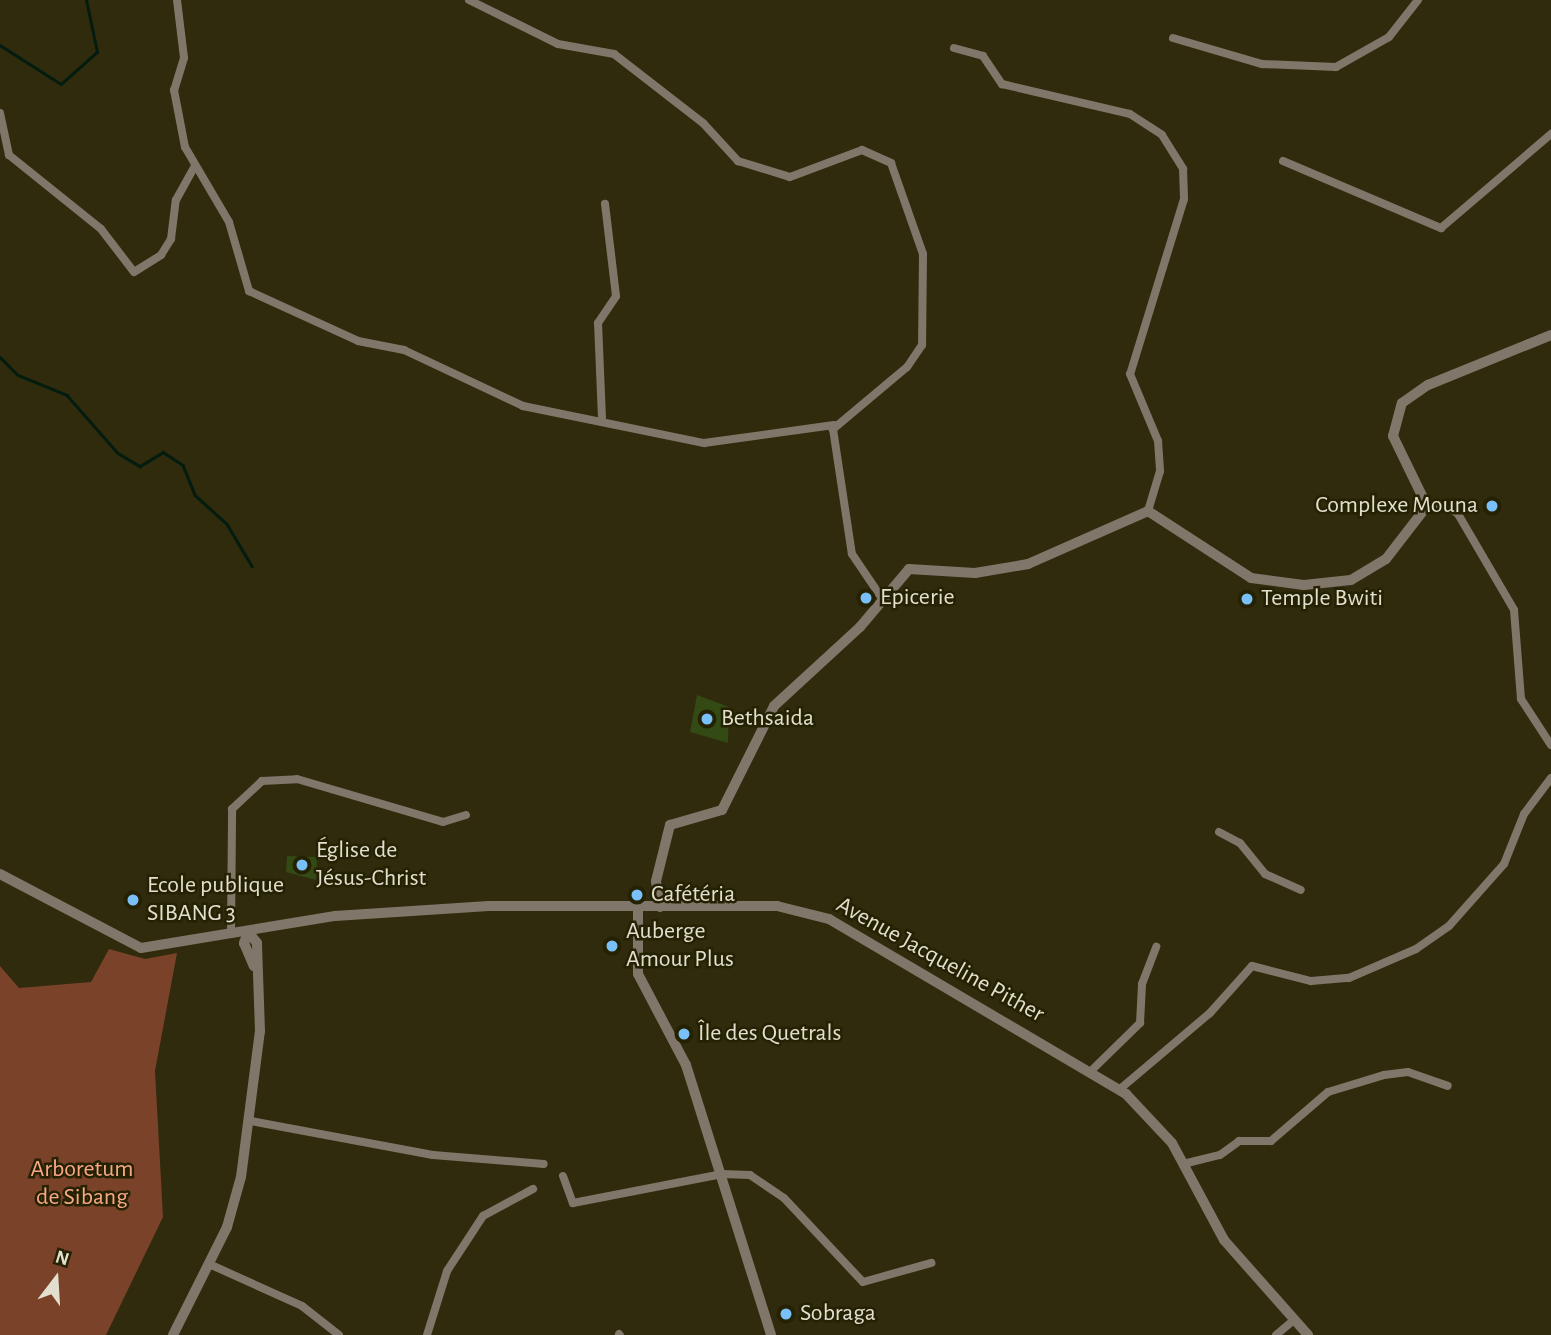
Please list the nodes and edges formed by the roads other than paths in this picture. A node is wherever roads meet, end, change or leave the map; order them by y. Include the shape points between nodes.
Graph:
1 (177, 0) edge
2 (469, 0) edge
3 (1418, 0) edge
4 (1173, 38) dead end
5 (954, 48) dead end
6 (0, 113) edge
7 (1551, 134) edge
8 (1283, 161) dead end
9 (195, 166) junction
10 (605, 204) dead end
11 (1551, 335) edge
12 (602, 418) junction
13 (835, 425) junction
14 (1427, 506) junction
15 (1148, 511) junction
16 (881, 597) junction
17 (1551, 745) edge
18 (1551, 778) edge
19 (466, 815) dead end
20 (1219, 832) dead end
21 (0, 873) edge
22 (1301, 891) dead end
23 (660, 906) junction
24 (638, 908) junction
25 (277, 925) junction
26 (248, 932) junction
27 (231, 934) junction
28 (217, 937) junction
29 (1156, 947) dead end
30 (253, 955) junction
31 (1093, 1069) junction
32 (1448, 1086) dead end
33 (1120, 1089) junction
34 (251, 1122) junction
35 (544, 1164) dead end
36 (1183, 1164) junction
37 (722, 1174) junction
38 (564, 1176) dead end
39 (533, 1189) dead end
40 (931, 1263) dead end
41 (209, 1264) junction
42 (1294, 1320) junction
43 (173, 1335) edge
44 (339, 1335) edge
45 (427, 1335) edge
46 (771, 1335) edge
47 (1276, 1335) edge
48 (1308, 1335) edge

1 - 9 street via 184,58 174,90
2 - 13 street via 558,44 614,54 703,123 738,161 790,177 862,150 891,163 923,254 922,345 907,367
3 - 4 street via 1389,37 1336,67 1262,64
5 - 15 street via 983,56 1002,84 1130,114 1162,135 1183,169 1184,200 1130,374 1160,452
6 - 9 street via 9,155 100,229 135,272 161,255 171,239 176,200
7 - 8 street via 1440,229
9 - 12 street via 225,211 249,291 358,341 404,350 523,406
10 - 12 street via 616,296 598,323
11 - 14 street via 1427,385 1402,402 1393,436
12 - 13 street via 704,443
13 - 16 street via 852,554
14 - 15 street via 1410,536 1369,572 1304,585 1251,578
14 - 17 street via 1447,506 1458,514 1514,610 1521,699
15 - 16 street via 1028,564 975,573 909,569
16 - 23 street via 860,627 770,712 723,810 670,825 656,881
18 - 33 street via 1524,814 1504,864 1428,941 1363,974 1326,982 1252,966 1210,1013
19 - 27 street via 443,822 298,779 262,780 232,809
20 - 22 street via 1240,843 1265,874
21 - 28 street, Avenue Jacqueline Pither via 141,948
23 - 24 street, Avenue Jacqueline Pither
23 - 31 street, Avenue Jacqueline Pither via 777,906 829,919
24 - 25 street, Avenue Jacqueline Pither via 448,908
24 - 37 street via 638,974 681,1054
25 - 26 street, Avenue Jacqueline Pither
25 - 30 street via 264,935
26 - 27 street, Avenue Jacqueline Pither
26 - 30 street
27 - 28 street, Avenue Jacqueline Pither
28 - 30 street
29 - 31 street via 1142,984 1140,1023
30 - 34 street via 260,1031
31 - 33 street, Avenue Jacqueline Pither
32 - 36 street via 1408,1072 1384,1075 1328,1092 1270,1141 1239,1140 1220,1155
33 - 36 street, Avenue Jacqueline Pither via 1160,1128
34 - 35 street via 433,1155
34 - 41 street via 235,1204
36 - 42 street, Avenue Jacqueline Pither via 1224,1240
37 - 38 street via 573,1203
37 - 40 street via 762,1181 863,1282
37 - 46 street
39 - 45 street via 483,1216 447,1271
41 - 43 street
41 - 44 street via 302,1306
42 - 47 street
42 - 48 street, Avenue Jacqueline Pither

